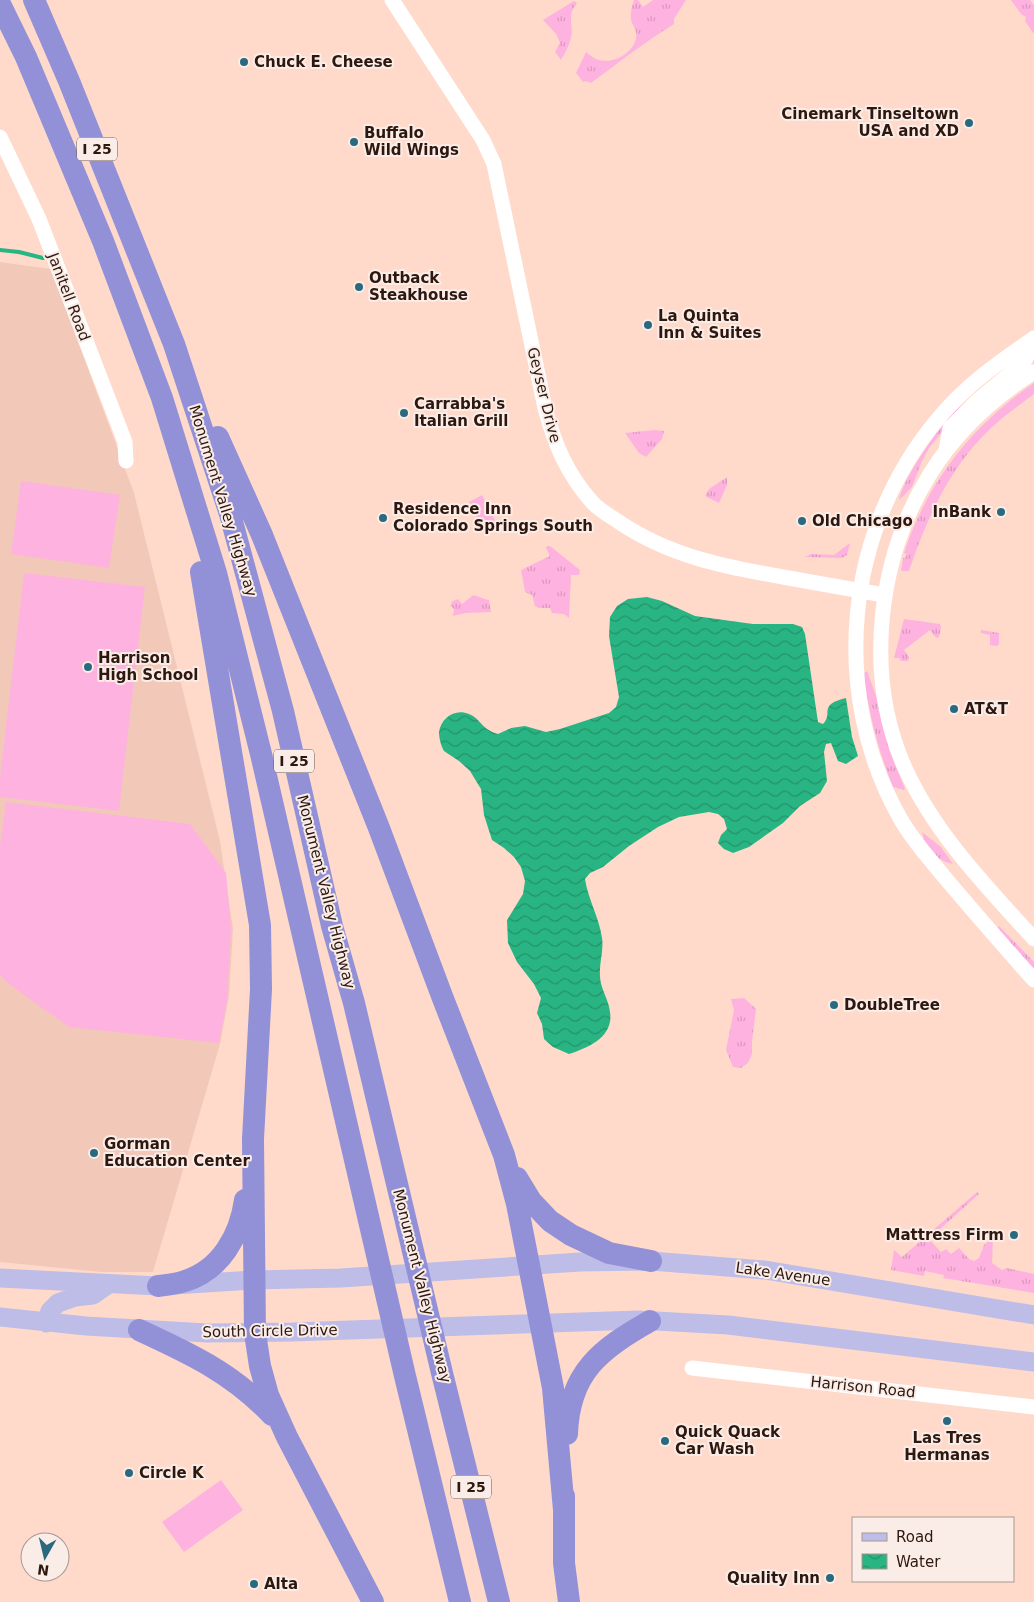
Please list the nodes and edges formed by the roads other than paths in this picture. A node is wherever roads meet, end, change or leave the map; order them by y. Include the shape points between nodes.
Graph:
1 (34, 0) edge
2 (392, 0) edge
3 (0, 4) edge
4 (0, 137) edge
5 (103, 241) junction
6 (156, 299) junction
7 (1034, 338) edge
8 (1034, 343) edge
9 (1034, 372) edge
10 (946, 452) junction
11 (126, 461) dead end
12 (861, 590) junction
13 (884, 595) junction
14 (1034, 939) edge
15 (1034, 980) edge
16 (253, 1140) junction
17 (504, 1155) junction
18 (651, 1261) junction
19 (528, 1265) junction
20 (0, 1278) edge
21 (254, 1280) junction
22 (109, 1284) junction
23 (158, 1286) junction
24 (1034, 1315) edge
25 (0, 1317) edge
26 (650, 1321) junction
27 (540, 1322) junction
28 (46, 1323) junction
29 (139, 1330) junction
30 (255, 1333) junction
31 (1034, 1362) edge
32 (692, 1368) dead end
33 (1034, 1407) edge
34 (281, 1425) junction
35 (564, 1510) junction
36 (373, 1602) edge
37 (460, 1602) edge
38 (499, 1602) edge
39 (568, 1602) edge

1 - 6 highway, Monument Valley Highway / I 25
2 - 12 street, Geyser Drive via 483,140 494,164 547,415 566,466 588,497 628,529 681,554 722,566
3 - 5 highway, Monument Valley Highway / I 25 via 26,57
4 - 11 street, Janitell Road via 42,228 125,442
5 - 16 highway via 193,540 216,656 260,925 261,989
5 - 37 highway, Monument Valley Highway / I 25 via 162,398 216,574
6 - 17 highway via 262,535
6 - 38 highway, Monument Valley Highway / I 25 via 230,514 282,711
7 - 12 street via 983,374 938,419 918,445 887,498 868,553
8 - 10 street via 1024,362 950,428
9 - 10 street via 997,397
10 - 13 street via 930,474 907,521 889,569
12 - 13 street, Geyser Drive
12 - 15 street via 855,667 863,717 878,772 912,837
13 - 14 street via 882,677 894,739 905,767 956,852
16 - 21 highway
16 - 23 highway via 244,1208 225,1252 213,1266 197,1276 185,1282
17 - 18 highway via 530,1201 550,1222 609,1253
17 - 19 highway
18 - 19 main road, Lake Avenue
18 - 24 main road, Lake Avenue via 765,1270
19 - 21 main road via 341,1278
19 - 27 highway
20 - 22 main road
21 - 23 main road
21 - 30 highway
22 - 23 main road
22 - 28 main road via 92,1295 58,1303 50,1311
25 - 28 main road, South Circle Drive
26 - 27 main road
26 - 31 main road via 728,1325
26 - 35 highway via 599,1356 576,1386 567,1424
27 - 30 main road, South Circle Drive
27 - 35 highway via 553,1388
28 - 29 main road, South Circle Drive
29 - 30 main road, South Circle Drive
29 - 34 highway via 219,1370 255,1397
30 - 34 highway via 268,1395
32 - 33 street, Harrison Road
34 - 36 highway
35 - 39 highway

